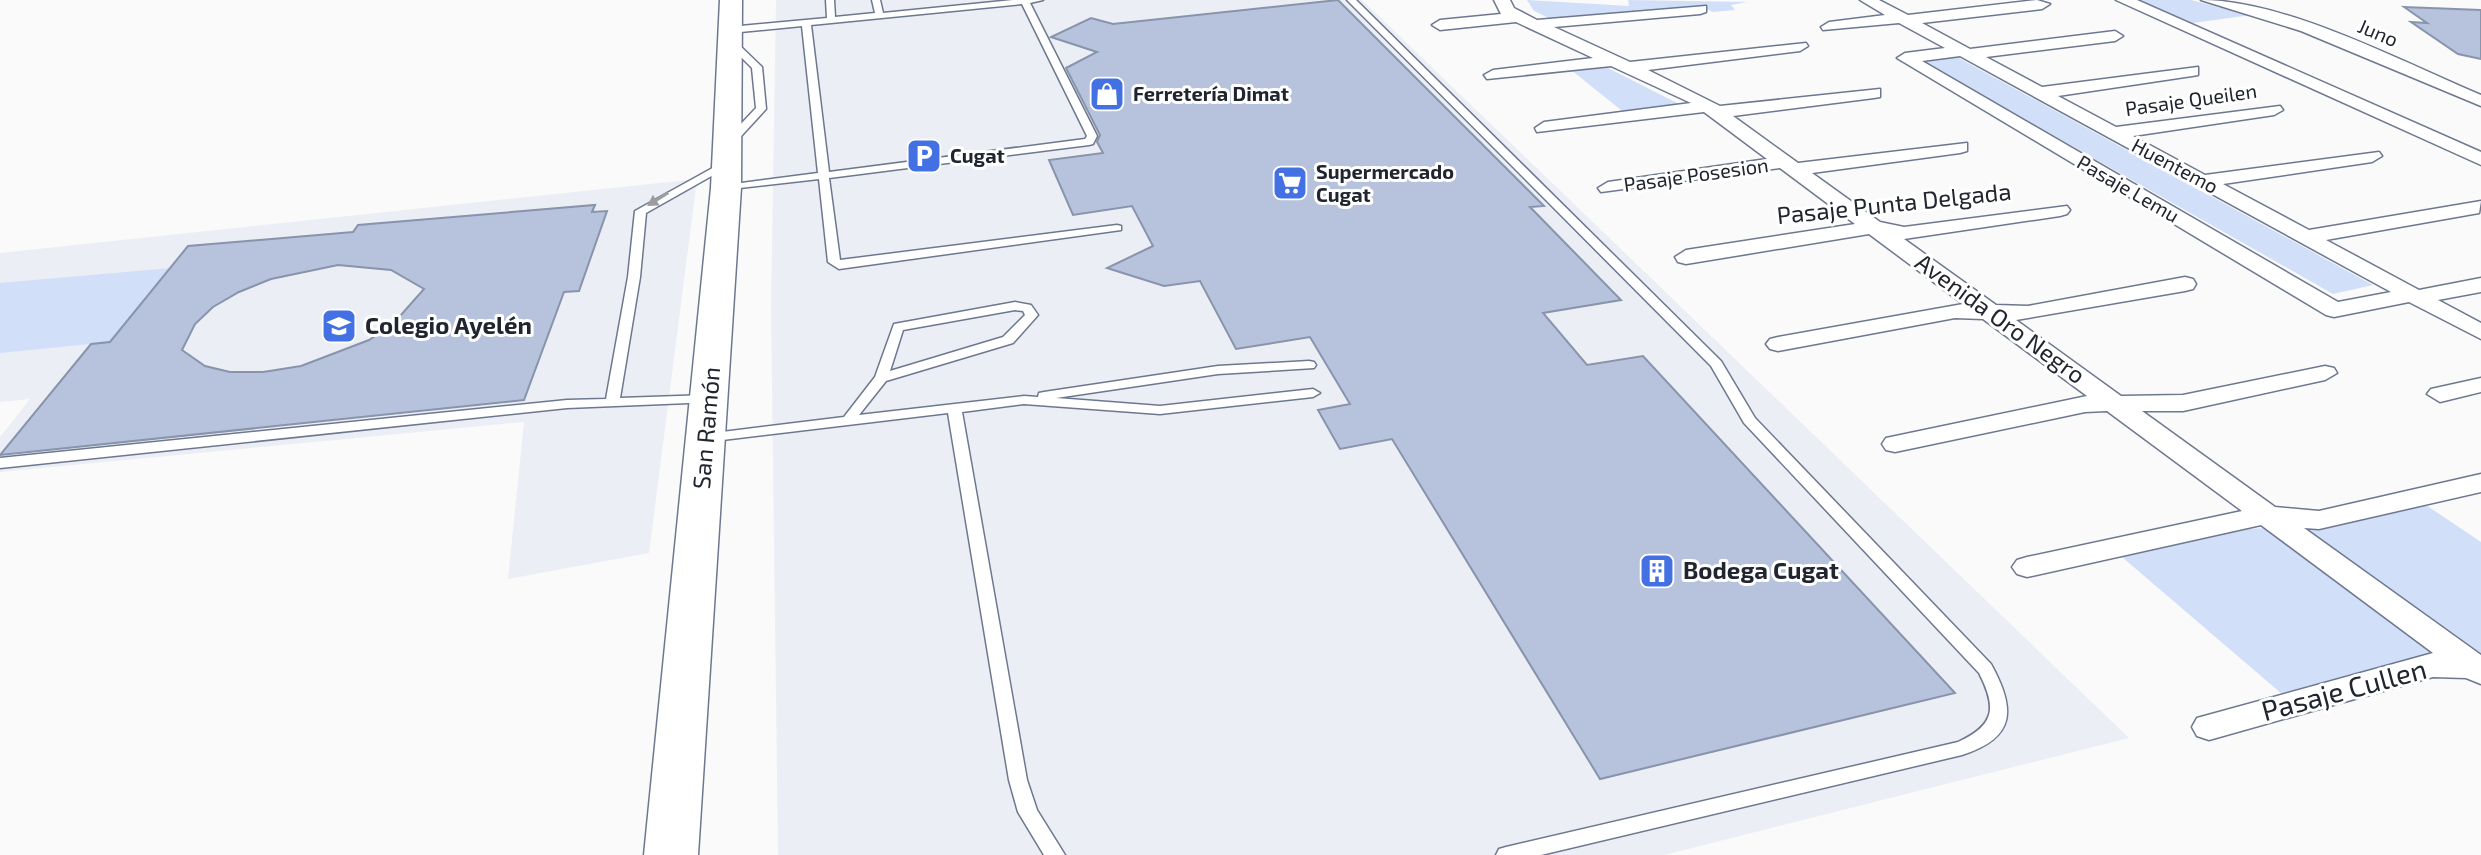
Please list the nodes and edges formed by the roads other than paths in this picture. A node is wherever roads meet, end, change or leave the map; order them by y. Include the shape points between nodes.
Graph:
1 (830, 0) edge
2 (876, 0) edge
3 (1039, 0) edge
4 (1351, 0) edge
5 (1502, 0) edge
6 (1868, 0) edge
7 (2124, 0) edge
8 (2209, 0) edge
9 (1025, 1) edge
10 (2042, 4) dead end
11 (1700, 9) dead end
12 (880, 16) junction
13 (2273, 16) junction
14 (1518, 17) junction
15 (1904, 19) junction
16 (831, 20) junction
17 (806, 23) junction
18 (1440, 25) dead end
19 (1536, 25) junction
20 (1829, 27) dead end
21 (2187, 28) junction
22 (2115, 36) dead end
23 (1800, 46) dead end
24 (1965, 53) junction
25 (739, 54) edge
26 (1624, 63) junction
27 (2192, 71) dead end
28 (1493, 75) dead end
29 (1874, 93) dead end
30 (2039, 93) junction
31 (2481, 101) edge
32 (1712, 109) junction
33 (2274, 110) dead end
34 (1544, 128) dead end
35 (2113, 133) junction
36 (1960, 147) dead end
37 (2372, 156) dead end
38 (2481, 159) edge
39 (727, 165) junction
40 (1790, 166) junction
41 (823, 177) junction
42 (2203, 181) junction
43 (1608, 188) dead end
44 (2479, 207) edge
45 (2060, 210) dead end
46 (1874, 227) junction
47 (1117, 228) dead end
48 (2305, 237) junction
49 (1686, 257) dead end
50 (2185, 284) dead end
51 (2481, 285) edge
52 (2414, 296) junction
53 (1988, 311) junction
54 (2481, 332) edge
55 (1778, 344) dead end
56 (1309, 365) dead end
57 (2325, 373) dead end
58 (881, 378) junction
59 (2481, 385) edge
60 (1313, 393) dead end
61 (2440, 394) dead end
62 (709, 399) junction
63 (1024, 400) junction
64 (2111, 401) junction
65 (612, 403) junction
66 (954, 408) junction
67 (848, 421) junction
68 (706, 438) junction
69 (1895, 444) dead end
70 (0, 463) edge
71 (2481, 483) edge
72 (2267, 515) junction
73 (2027, 567) dead end
74 (2478, 668) edge
75 (2209, 727) dead end
76 (671, 855) edge
77 (1055, 855) edge
78 (1506, 855) edge

1 - 16 lane
2 - 12 lane
3 - 9 lane
4 - 78 lane via 1716,364 1749,420 1985,669 2000,701 1993,730 1962,748
5 - 14 street, Avenida Oro Negro
6 - 15 street, Huentemo
7 - 21 street
8 - 13 street, Juno
9 - 12 lane
9 - 41 lane via 1092,136 1089,142
10 - 15 street
11 - 19 street
12 - 16 lane
13 - 21 street
13 - 31 street, Juno
14 - 18 street
14 - 19 street, Avenida Oro Negro
15 - 20 street
15 - 24 street, Huentemo
16 - 17 lane
17 - 25 lane
17 - 41 lane
19 - 26 street, Avenida Oro Negro
21 - 38 street
22 - 24 street, Pasaje Lemu
23 - 26 street
24 - 30 street, Huentemo
24 - 52 street, Pasaje Lemu via 1905,58 2334,310
25 - 39 street, San Ramón
26 - 28 street
26 - 32 street, Avenida Oro Negro
27 - 30 street
29 - 32 street
30 - 35 street, Huentemo
32 - 34 street
32 - 40 street, Avenida Oro Negro
33 - 35 street, Pasaje Queilen
35 - 42 street, Huentemo
36 - 40 street, Pasaje Posesion
37 - 42 street
39 - 41 lane
39 - 62 street, San Ramón
39 -> 65 lane via 641,211
40 - 43 street, Pasaje Posesion
40 - 46 street, Avenida Oro Negro
41 - 47 lane via 834,262 839,265
42 - 48 street, Huentemo
44 - 48 street
45 - 46 street, Pasaje Punta Delgada via 1904,233
46 - 49 street, Pasaje Punta Delgada
46 - 53 street, Avenida Oro Negro
48 - 52 street, Huentemo
50 - 53 street via 2028,313
51 - 52 street
52 - 54 street, Huentemo
53 - 55 street via 1955,311
53 - 64 street, Avenida Oro Negro
56 - 63 lane via 1218,370
57 - 64 street via 2183,403
58 - 58 lane via 898,327 1015,306 1032,315 1008,340
58 - 67 lane
59 - 61 street
60 - 63 lane via 1160,410
62 - 65 lane
62 - 68 street, San Ramón
63 - 66 lane
64 - 69 street
64 - 72 street, Avenida Oro Negro
65 - 70 lane
66 - 67 lane
66 - 77 lane via 1018,780 1028,812
67 - 68 lane
68 - 76 street, San Ramón
71 - 72 street via 2319,520
72 - 73 street
72 - 74 street, Avenida Oro Negro
74 - 75 street, Pasaje Cullen via 2433,665

